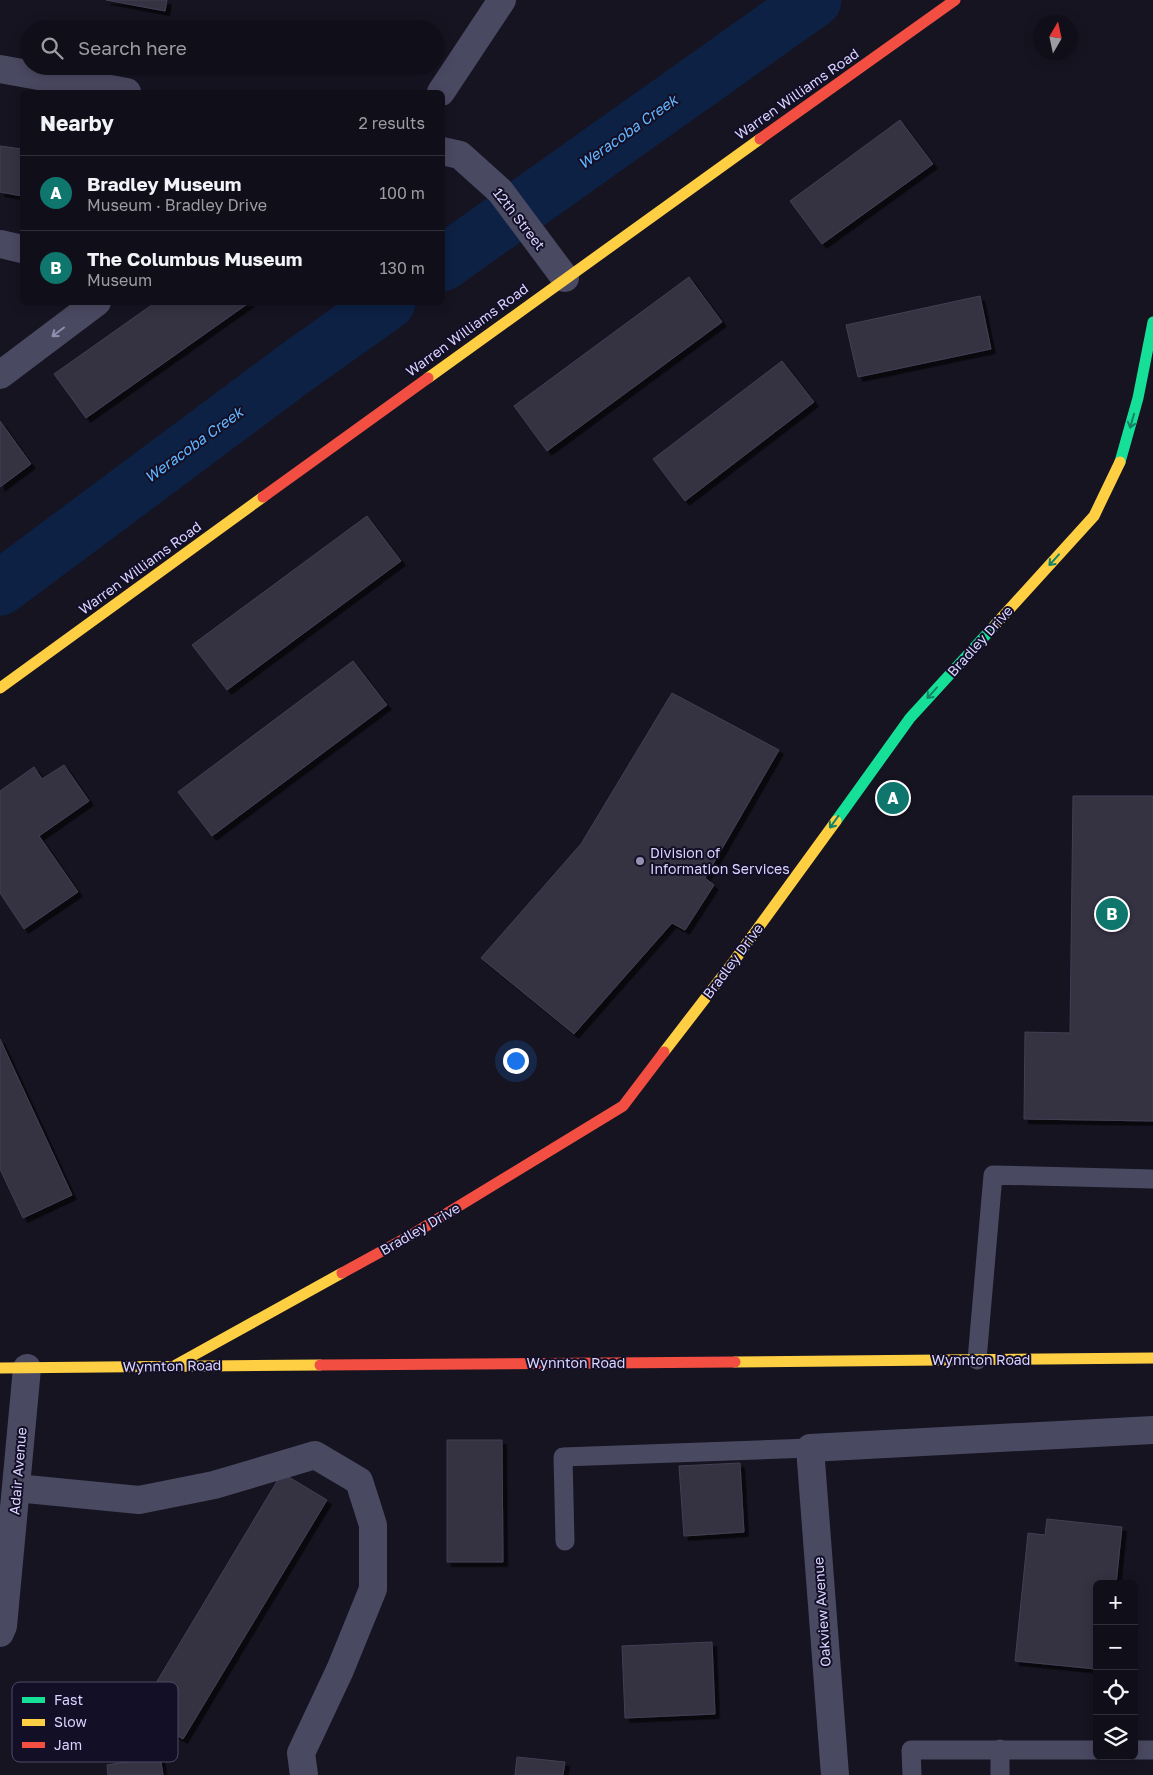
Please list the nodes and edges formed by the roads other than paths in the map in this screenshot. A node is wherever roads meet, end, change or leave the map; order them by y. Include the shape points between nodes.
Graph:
1 (502, 0) edge
2 (955, 0) edge
3 (0, 69) edge
4 (20, 73) edge
5 (33, 75) edge
6 (116, 90) edge
7 (442, 90) edge
8 (445, 152) edge
9 (0, 244) edge
10 (20, 249) edge
11 (565, 278) junction
12 (93, 305) edge
13 (1153, 322) edge
14 (0, 375) edge
15 (1146, 394) edge
16 (0, 688) edge
17 (1153, 1179) edge
18 (1153, 1358) edge
19 (977, 1360) junction
20 (174, 1366) junction
21 (0, 1368) edge
22 (27, 1368) junction
23 (1153, 1430) edge
24 (810, 1448) junction
25 (16, 1488) junction
26 (565, 1541) dead end
27 (0, 1633) edge
28 (1000, 1749) junction
29 (1093, 1750) edge
30 (1138, 1750) edge
31 (1153, 1750) edge
32 (304, 1775) edge
33 (835, 1775) edge
34 (912, 1775) edge
35 (1000, 1775) edge

1 - 7 street
2 - 11 street, Warren Williams Road
3 - 4 street
5 - 6 street
8 - 11 street, 12th Street via 460,155 500,191
9 - 10 street
11 - 16 street, Warren Williams Road
12 -> 14 street
13 - 15 street, Bradley Drive
15 -> 20 street, Bradley Drive via 1118,469 1094,516 910,718 734,961 623,1106 413,1234
17 - 19 lane via 993,1175
18 - 19 street, Wynnton Road
19 - 20 street, Wynnton Road
20 - 22 street, Wynnton Road
21 - 22 street, Wynnton Road
22 - 25 street, Adair Avenue
23 - 24 street
24 - 26 lane via 563,1457
24 - 33 street, Oakview Avenue
25 - 27 street, Adair Avenue
25 - 32 street via 139,1500 214,1485 315,1455 359,1481 373,1526 373,1589 301,1753
28 - 29 lane
28 - 34 lane via 910,1750
28 - 35 lane
30 - 31 lane

